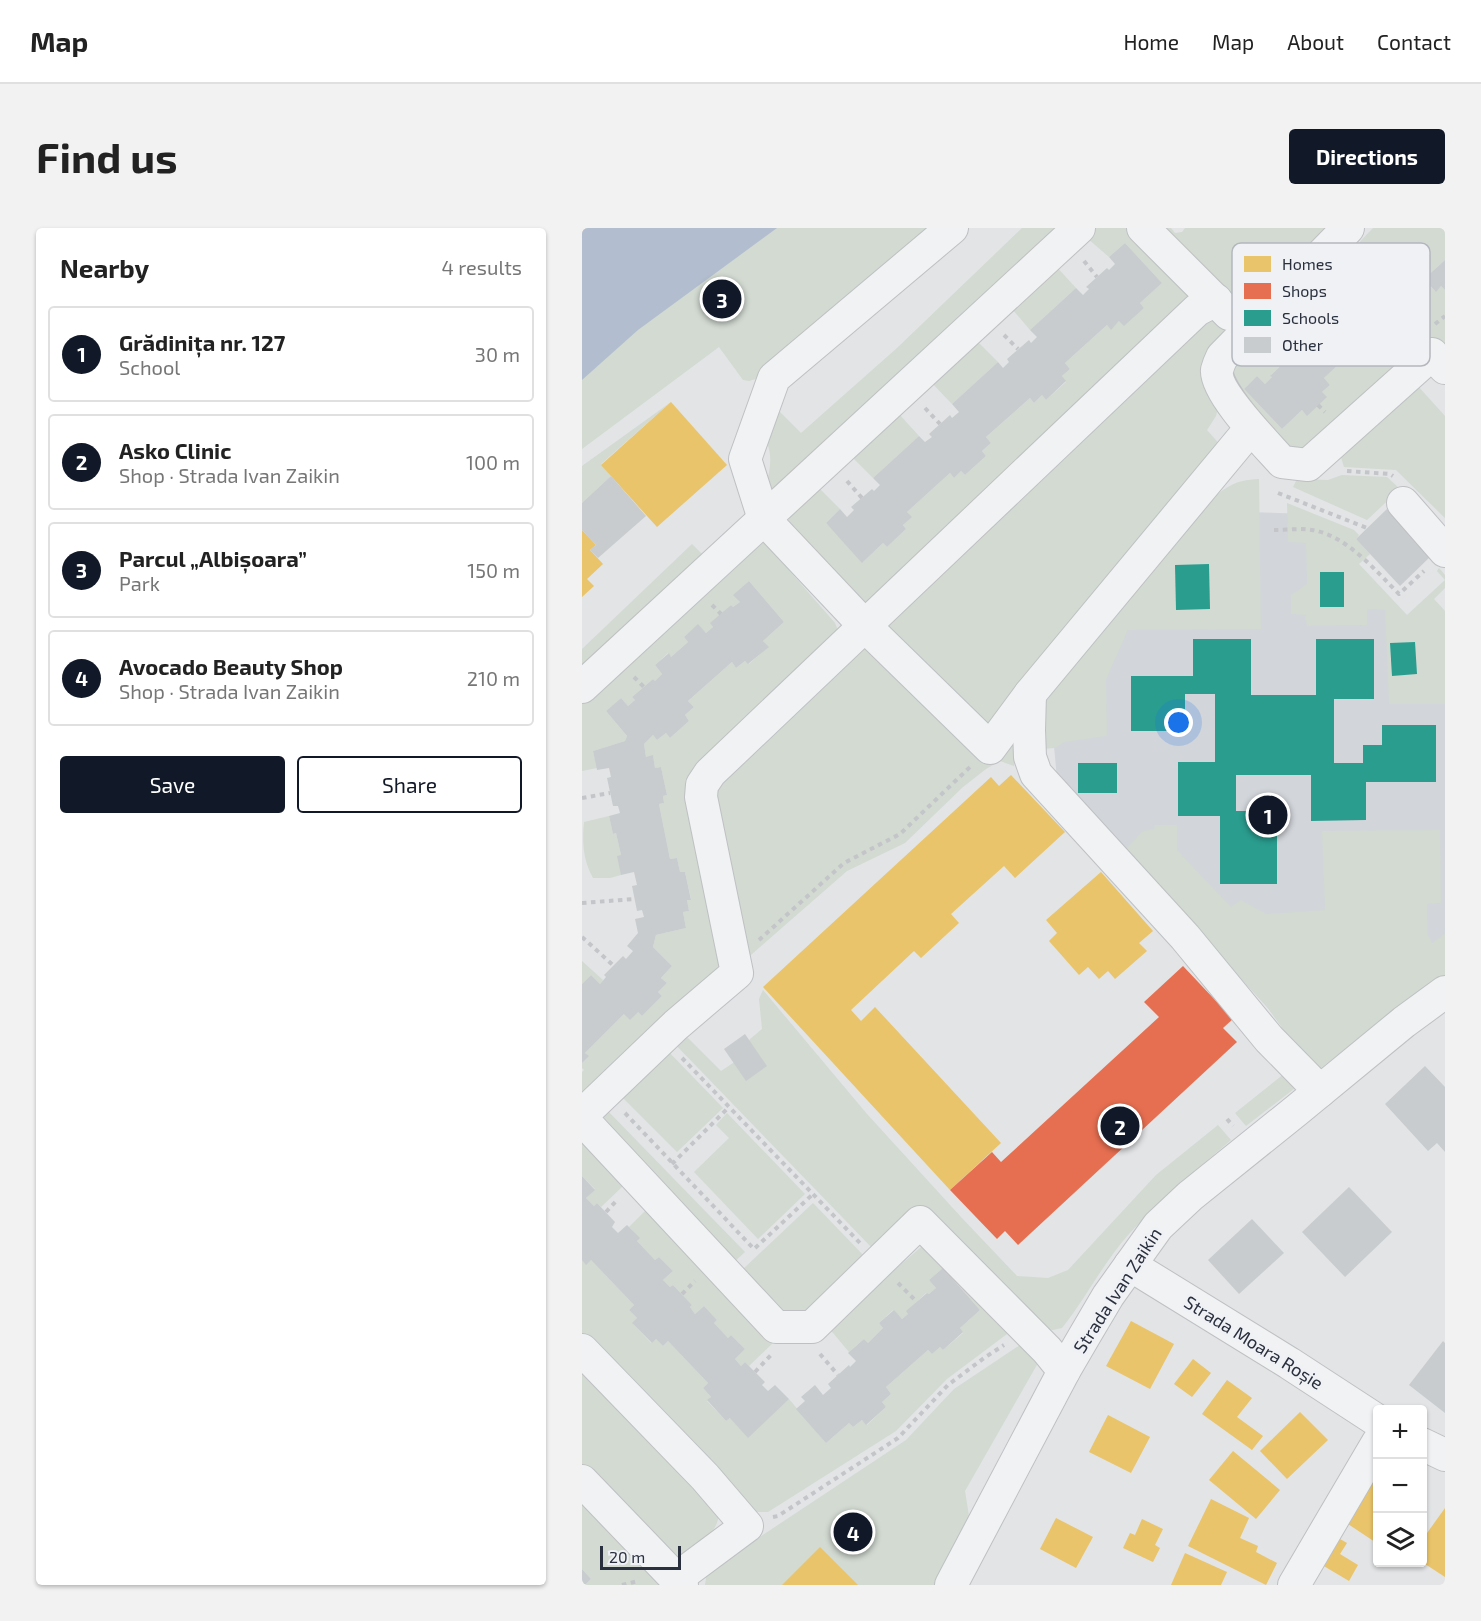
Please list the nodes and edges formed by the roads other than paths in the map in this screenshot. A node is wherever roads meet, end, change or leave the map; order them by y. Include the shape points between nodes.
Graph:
1 (952, 228) edge
2 (1079, 228) edge
3 (1143, 228) edge
4 (1348, 228) edge
5 (1333, 243) edge
6 (1216, 300) junction
7 (1232, 318) edge
8 (1232, 347) edge
9 (1430, 356) edge
10 (1419, 366) edge
11 (1445, 368) edge
12 (1251, 428) junction
13 (1403, 503) road end
14 (764, 519) junction
15 (1437, 559) edge
16 (864, 625) junction
17 (582, 687) edge
18 (1030, 694) junction
19 (1445, 992) edge
20 (1320, 1091) junction
21 (582, 1117) edge
22 (1130, 1264) junction
23 (582, 1350) edge
24 (1064, 1371) junction
25 (1373, 1418) edge
26 (1427, 1446) edge
27 (1373, 1449) edge
28 (1445, 1455) edge
29 (582, 1481) edge
30 (680, 1582) edge
31 (951, 1585) edge
32 (1294, 1585) edge

1 - 14 street via 774,378 744,459
2 - 14 street
3 - 6 street
4 - 5 street
6 - 7 street
6 - 16 street via 1197,310
8 - 12 street via 1216,372 1221,388
9 - 11 street
10 - 12 street via 1308,465 1282,462
12 - 18 street
13 - 15 street
14 - 16 street
14 - 17 street
16 - 18 street via 990,748
16 - 21 street via 702,785 701,797 737,973 662,1038
18 - 20 street via 1030,757 1036,774 1185,938 1269,1039
19 - 20 street, Strada Ivan Zaikin
20 - 22 street, Strada Ivan Zaikin via 1190,1196 1158,1226
21 - 24 street via 776,1327 812,1327 920,1222
22 - 24 street, Strada Ivan Zaikin
22 - 25 street, Strada Moara Roșie
23 - 30 street via 705,1477 747,1527
24 - 31 street, Strada Ivan Zaikin
26 - 28 street
27 - 32 street
29 - 30 street

